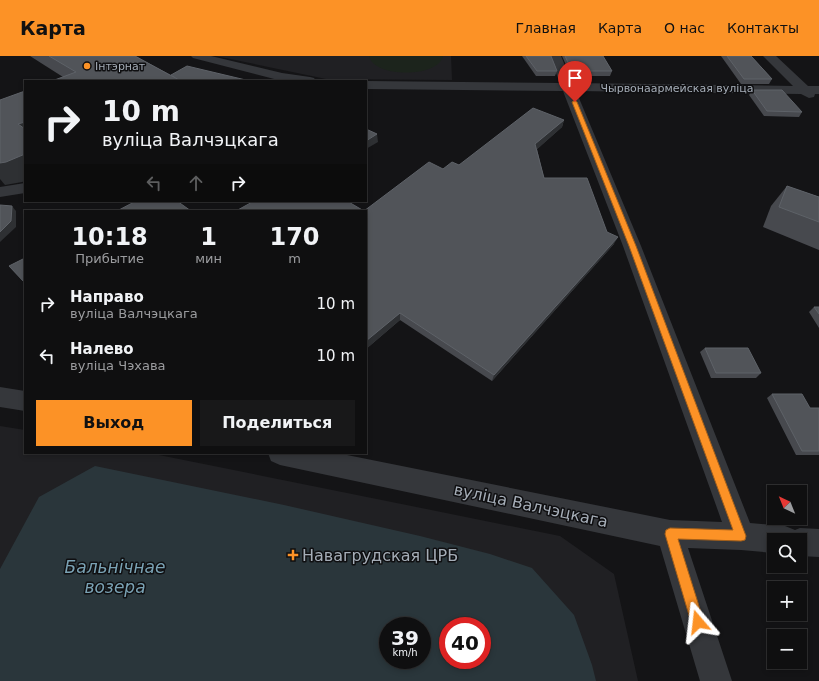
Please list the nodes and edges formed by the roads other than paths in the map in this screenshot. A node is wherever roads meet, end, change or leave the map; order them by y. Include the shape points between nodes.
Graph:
1 (197, 56) edge
2 (555, 56) edge
3 (769, 56) edge
4 (279, 79) edge
5 (294, 80) edge
6 (367, 85) edge
7 (569, 88) junction
8 (802, 89) junction
9 (819, 90) edge
10 (819, 101) edge
11 (24, 188) edge
12 (0, 192) edge
13 (0, 397) edge
14 (24, 401) edge
15 (285, 454) edge
16 (670, 534) junction
17 (741, 536) junction
18 (767, 538) edge
19 (807, 543) edge
20 (819, 544) edge
21 (716, 681) edge

1 - 4 street
2 - 7 street
3 - 8 street
4 - 5 street
6 - 7 street, Чырвонаармейская вуліца
7 - 8 street, Чырвонаармейская вуліца
7 - 17 street via 632,246
8 - 9 street, Чырвонаармейская вуліца
8 - 10 street
11 - 12 street
13 - 14 street
15 - 16 street, вуліца Валчэцкага
16 - 17 street, вуліца Валчэцкага
16 - 21 street
17 - 18 street, вуліца Валчэцкага
19 - 20 street

